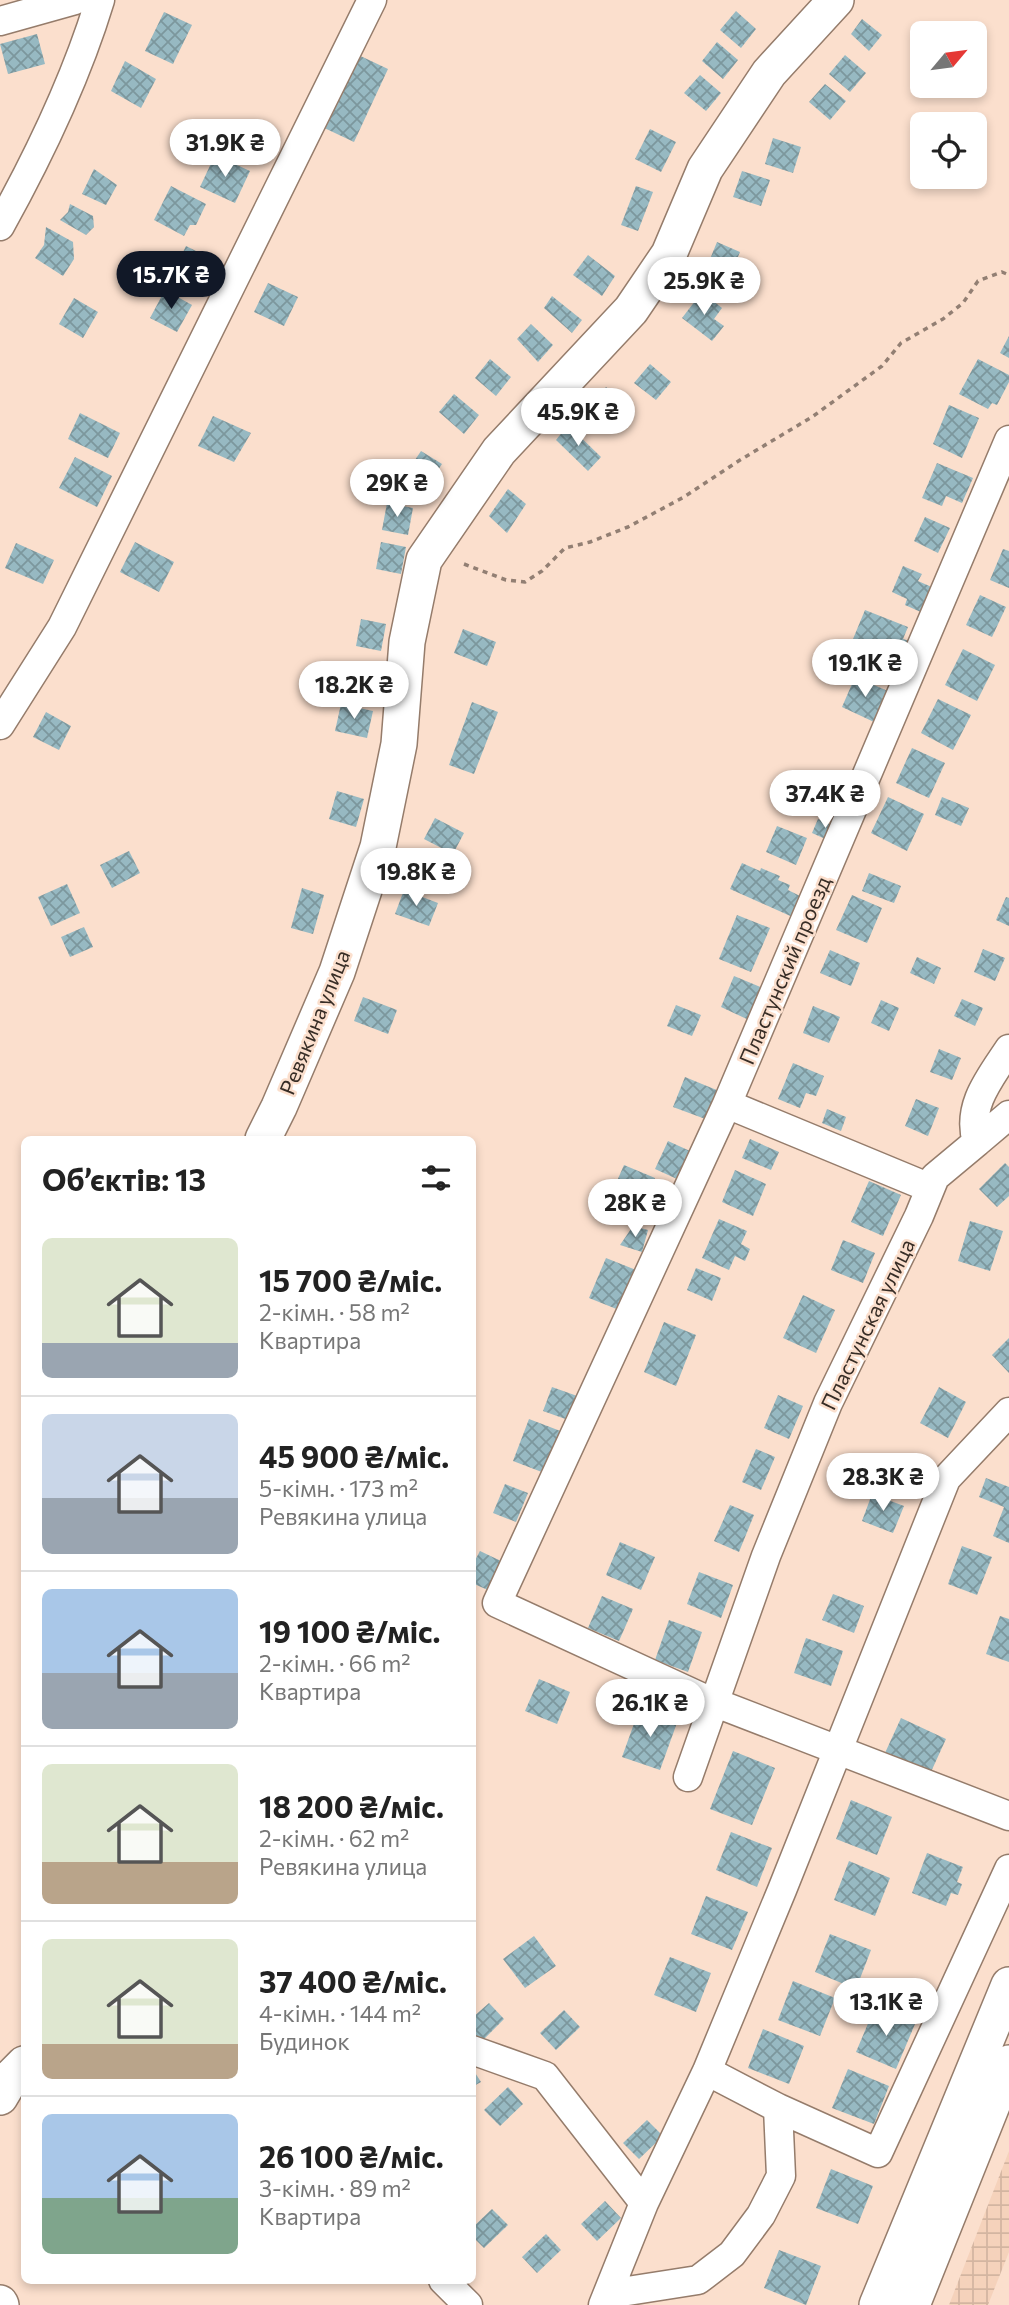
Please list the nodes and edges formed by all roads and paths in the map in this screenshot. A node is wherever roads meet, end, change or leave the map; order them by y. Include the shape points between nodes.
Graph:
1 (75, 0) edge
2 (100, 0) edge
3 (372, 0) edge
4 (836, 0) edge
5 (0, 21) edge
6 (0, 226) edge
7 (1009, 275) edge
8 (1009, 440) edge
9 (464, 564) dead end
10 (0, 725) edge
11 (1009, 1049) edge
12 (727, 1104) junction
13 (1009, 1115) edge
14 (264, 1136) edge
15 (977, 1142) junction
16 (930, 1188) junction
17 (1009, 1412) edge
18 (714, 1702) junction
19 (838, 1752) junction
20 (688, 1777) dead end
21 (1009, 1816) edge
22 (1009, 1869) edge
23 (1009, 1985) edge
24 (476, 2051) edge
25 (1009, 2063) edge
26 (21, 2067) edge
27 (707, 2071) junction
28 (0, 2097) edge
29 (778, 2108) junction
30 (644, 2203) junction
31 (447, 2284) edge
32 (606, 2299) edge
33 (468, 2305) edge
34 (877, 2305) edge
35 (912, 2305) edge

1 - 5 street
2 - 6 street via 37,161
3 - 10 street via 62,627
4 - 14 main road, Ревякина улица via 769,73 705,169 669,254 631,310 499,451 424,561 407,642 399,744 378,847 337,972
7 - 9 path via 1002,272 978,281 963,303 901,344 882,366 812,417 628,527 565,548 526,582 506,580
8 - 12 street, Пластунский проезд
11 - 15 street via 974,1108 972,1128
12 - 16 street
12 - 18 street, Пластунский проезд via 497,1604
13 - 15 street, Пластунская улица
15 - 16 street, Пластунская улица via 935,1177
16 - 18 street, Пластунская улица via 828,1403
17 - 19 street via 946,1479
18 - 19 street
18 - 20 street, Пластунская улица
19 - 21 street
19 - 27 street
22 - 29 street via 878,2152
23 - 34 main road
24 - 30 street via 545,2076
25 - 35 main road
26 - 28 main road
27 - 29 street
27 - 30 street
29 - 32 street via 781,2176 732,2254 698,2280
30 - 32 street
31 - 33 street

